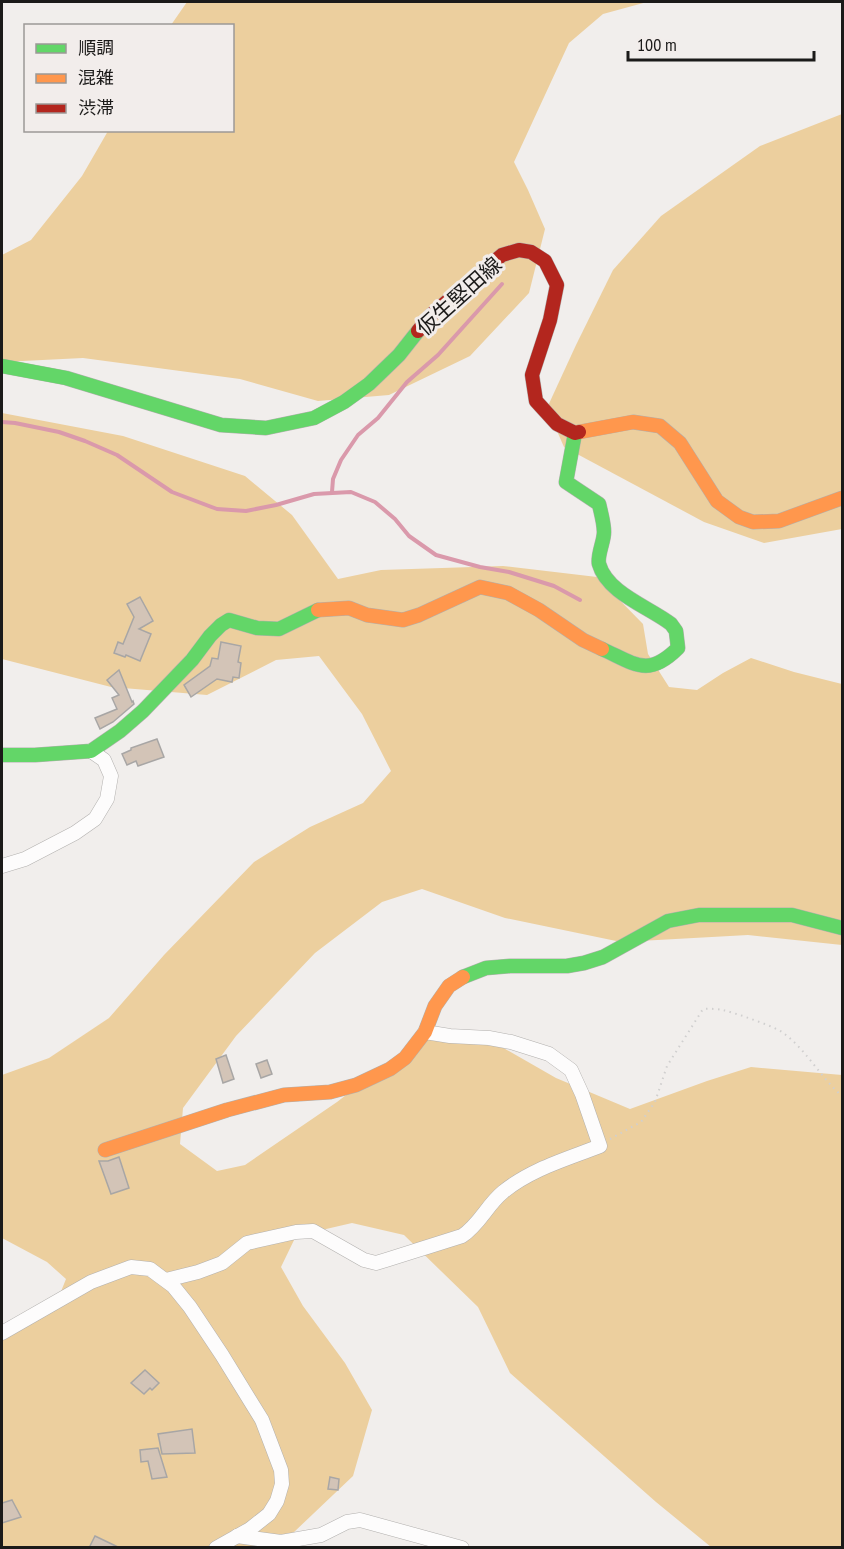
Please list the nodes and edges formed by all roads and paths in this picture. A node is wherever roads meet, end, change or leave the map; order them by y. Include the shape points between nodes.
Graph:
1 (2, 366) edge
2 (575, 433) junction
3 (843, 498) edge
4 (91, 751) junction
5 (2, 755) edge
6 (2, 866) edge
7 (843, 928) edge
8 (425, 1032) junction
9 (843, 1095) edge
10 (600, 1146) junction
11 (105, 1150) dead end
12 (166, 1280) junction
13 (2, 1333) edge
14 (237, 1536) junction
15 (216, 1548) edge
16 (462, 1548) edge

1 - 2 street, 仮生堅田線 via 66,378 221,425 266,428 314,418 369,384 431,315 502,255 519,250 545,261 557,285 532,375 536,401 557,424
2 - 3 street via 633,422 660,426 680,443 717,501 753,522 779,521
2 - 4 street via 566,482 599,504 604,531 601,570 609,582 669,622 676,631 678,648 667,659 656,665 639,666 583,640 508,593 480,587 403,620 349,608 319,610 279,629 229,620 143,711
4 - 5 street
4 - 6 street via 104,760 111,776 107,800 95,819 25,859
7 - 8 street via 792,915 699,915 668,921 603,957 584,963 486,968 465,976 450,986 435,1006
8 - 10 street via 489,1038 549,1054 571,1070
8 - 11 street via 398,1064 356,1085 330,1092 284,1095
9 - 10 path via 782,1033 719,1008 703,1009 667,1066 655,1102 640,1122
10 - 12 street via 522,1178 501,1194 462,1236 386,1260 364,1260 314,1231 296,1232 247,1243 222,1263
12 - 13 street via 150,1269 131,1267 91,1282
12 - 14 street via 190,1308 262,1420 281,1470 282,1484 269,1514
14 - 15 street
14 - 16 street via 281,1542 321,1535 360,1520

